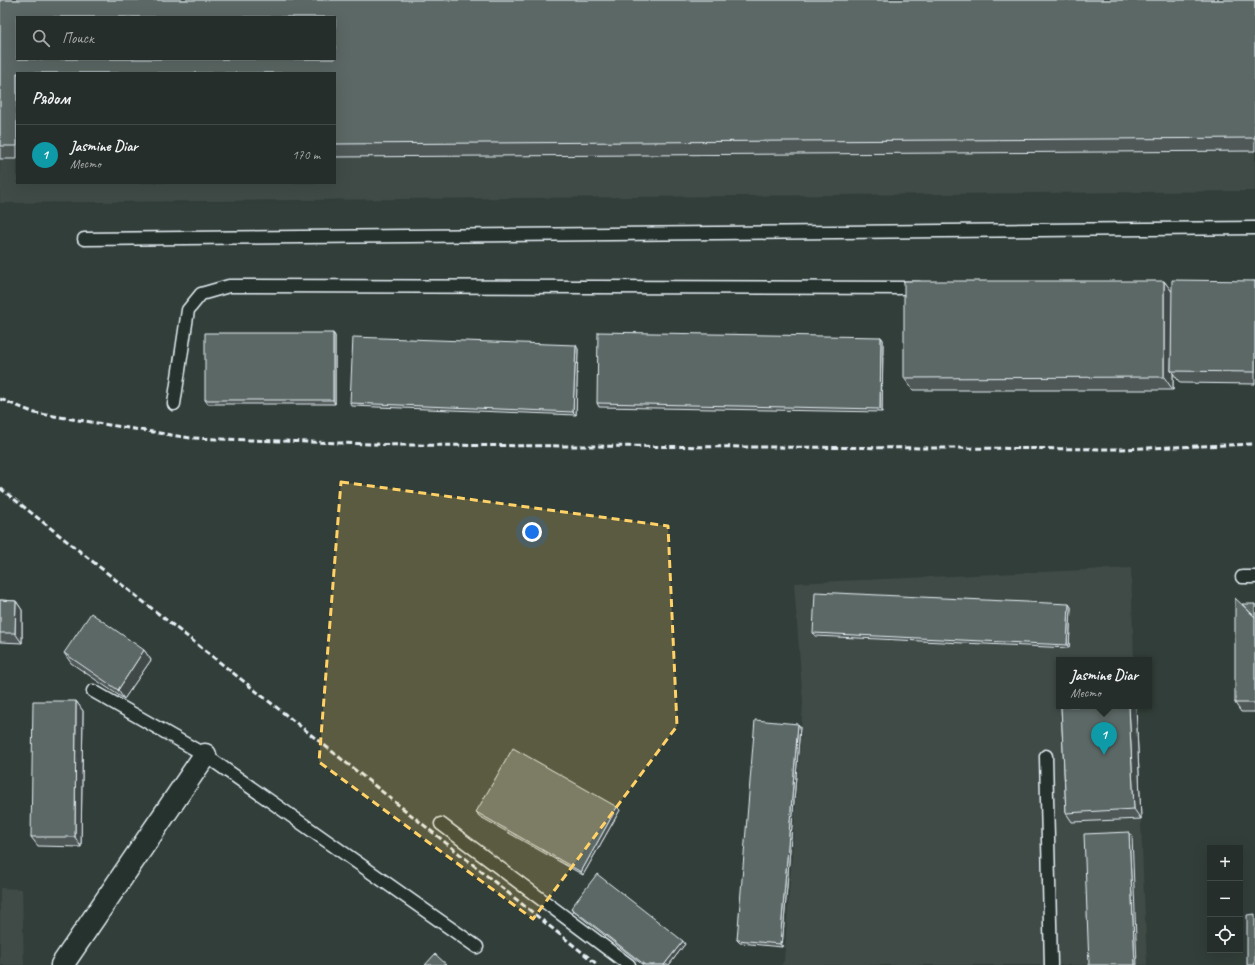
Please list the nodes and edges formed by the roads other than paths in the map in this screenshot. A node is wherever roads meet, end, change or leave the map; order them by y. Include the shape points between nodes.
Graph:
1 (1255, 228) edge
2 (84, 239) dead end
3 (929, 288) edge
4 (174, 404) dead end
5 (1242, 577) dead end
6 (1255, 577) edge
7 (94, 691) edge
8 (205, 756) junction
9 (1046, 756) dead end
10 (441, 824) dead end
11 (477, 947) dead end
12 (62, 965) edge
13 (629, 965) edge
14 (1052, 965) edge

1 - 2 lane
3 - 4 lane via 229,286 201,294 188,310
5 - 6 lane
7 - 8 lane
8 - 11 lane
8 - 12 street
9 - 14 lane
10 - 13 lane

